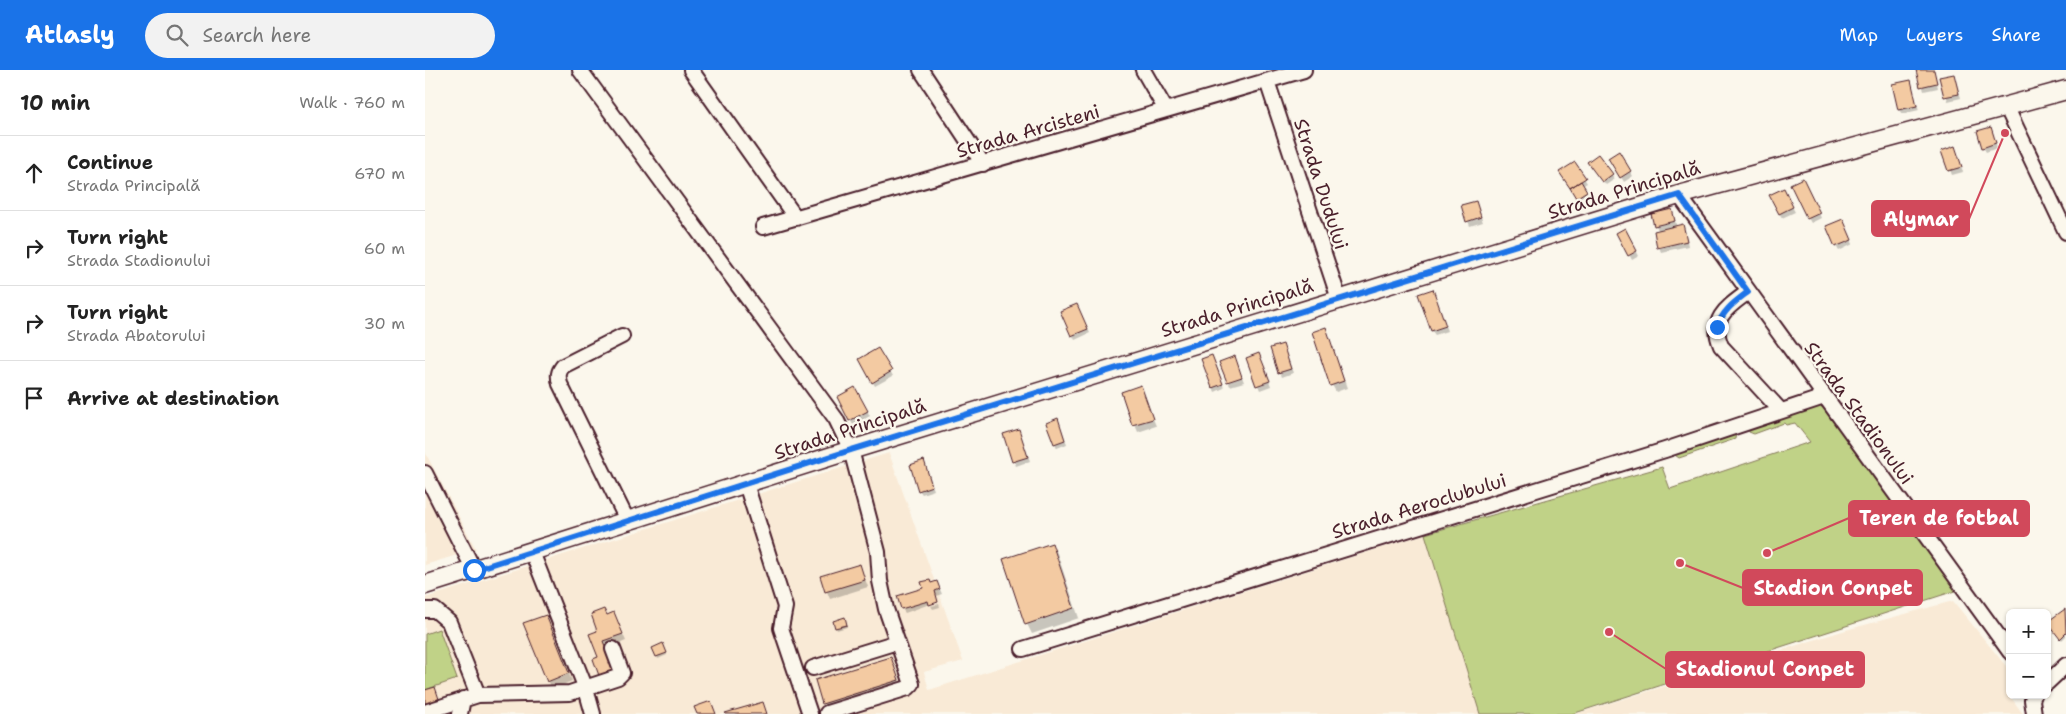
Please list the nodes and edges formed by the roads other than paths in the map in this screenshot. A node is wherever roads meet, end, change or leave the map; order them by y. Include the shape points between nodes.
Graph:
1 (580, 70) edge
2 (691, 70) edge
3 (921, 70) edge
4 (1143, 70) edge
5 (1304, 70) edge
6 (1267, 81) junction
7 (2066, 90) edge
8 (2006, 106) junction
9 (1166, 110) junction
10 (983, 164) junction
11 (1679, 195) junction
12 (796, 218) junction
13 (763, 227) dead end
14 (2066, 232) edge
15 (1748, 292) junction
16 (1339, 299) junction
17 (621, 336) dead end
18 (1824, 398) junction
19 (1781, 411) junction
20 (851, 450) junction
21 (425, 474) edge
22 (746, 484) junction
23 (628, 522) junction
24 (532, 552) junction
25 (474, 570) junction
26 (425, 585) edge
27 (425, 610) edge
28 (897, 642) junction
29 (2006, 647) edge
30 (613, 649) dead end
31 (1023, 649) dead end
32 (2066, 665) edge
33 (813, 668) dead end
34 (2051, 679) edge
35 (586, 689) junction
36 (478, 695) junction
37 (463, 699) junction
38 (2032, 699) edge
39 (425, 712) edge
40 (827, 713) edge
41 (460, 714) edge
42 (593, 714) edge
43 (810, 714) edge
44 (2034, 714) edge

1 - 20 street via 836,419
2 - 12 street
3 - 10 street
4 - 9 street
5 - 6 street, Strada Arcisteni
6 - 9 street, Strada Arcisteni
6 - 16 street, Strada Dudului
7 - 8 main road, Strada Principală
8 - 11 main road, Strada Principală
8 - 14 street
9 - 10 street, Strada Arcisteni
10 - 12 street, Strada Arcisteni
11 - 15 street, Strada Stadionului
11 - 16 main road, Strada Principală
12 - 13 street, Strada Arcisteni
15 - 18 street, Strada Stadionului
15 - 19 street via 1720,317 1717,335 1721,346
16 - 20 main road, Strada Principală
17 - 23 street via 563,366 558,377
18 - 19 street, Strada Aeroclubului
18 - 29 street, Strada Stadionului
19 - 31 street, Strada Aeroclubului via 1583,476
20 - 22 main road, Strada Principală
20 - 28 street via 878,552 884,600
21 - 25 street
22 - 23 main road, Strada Principală
22 - 43 street via 785,607 781,628
23 - 24 main road, Strada Principală
24 - 25 main road, Strada Principală
24 - 35 street
25 - 26 main road, Strada Principală
27 - 36 street via 435,610 449,622
28 - 33 street
28 - 40 street via 912,686
30 - 35 street via 621,673
32 - 34 street
35 - 36 street via 565,694
35 - 42 street
36 - 37 street
37 - 39 street
37 - 41 street
38 - 44 street

